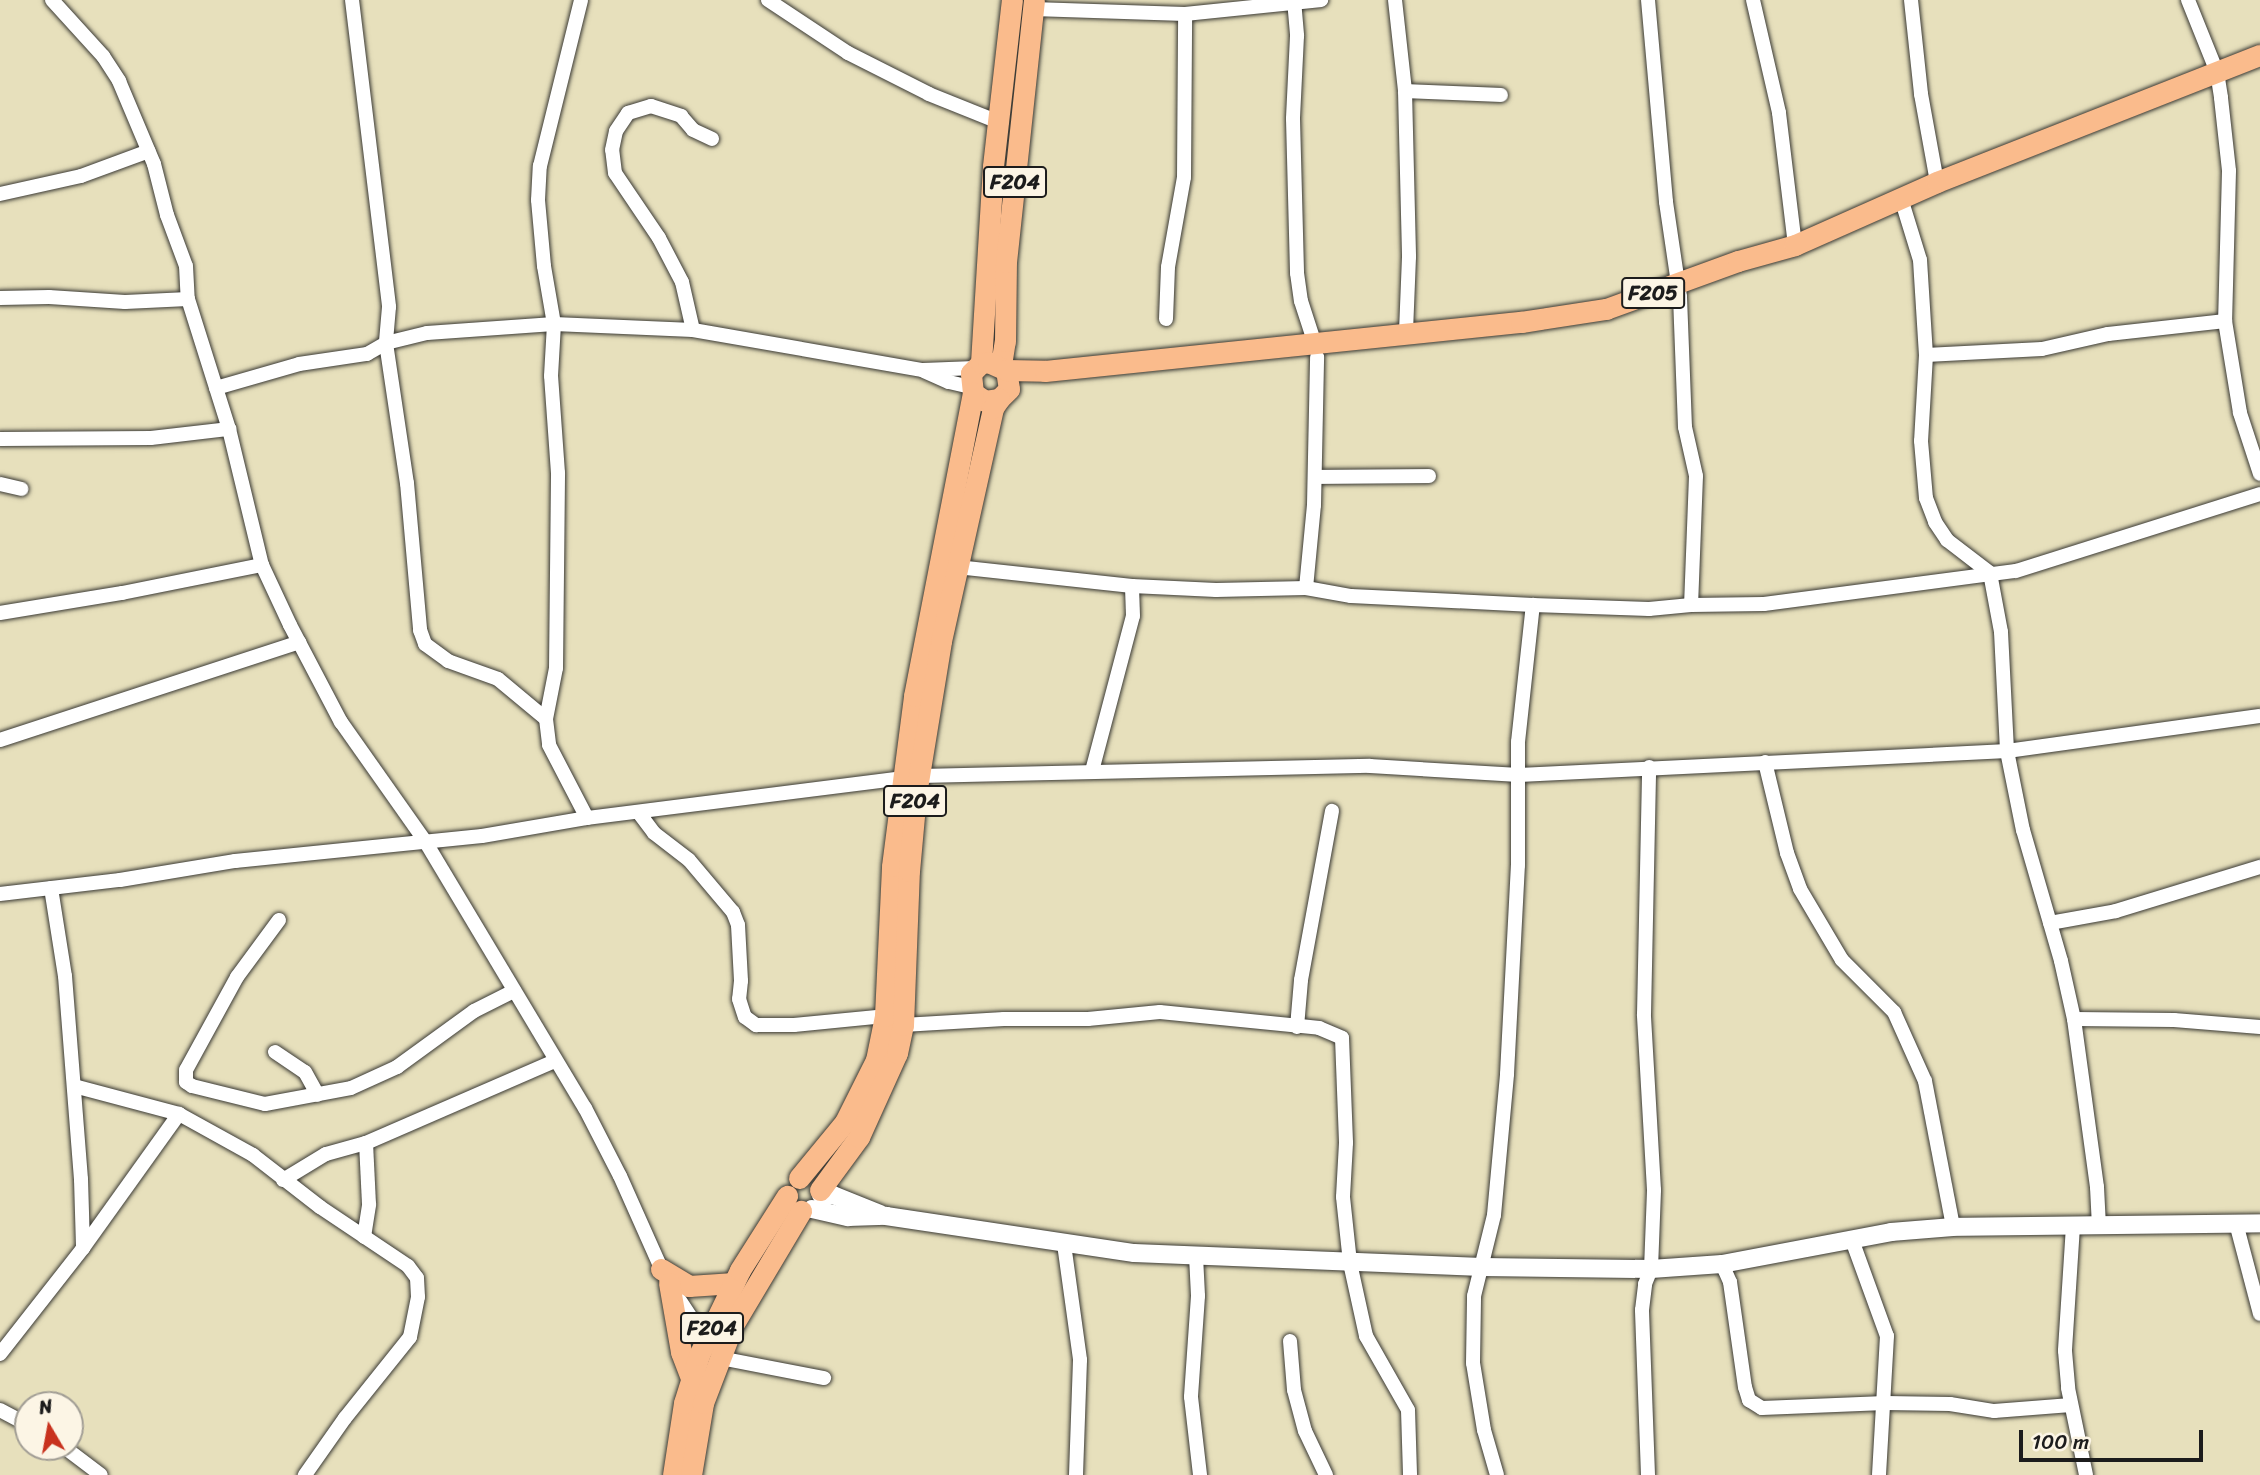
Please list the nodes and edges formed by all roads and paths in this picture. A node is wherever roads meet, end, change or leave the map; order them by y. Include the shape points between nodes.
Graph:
1 (52, 0) edge
2 (352, 0) edge
3 (581, 0) edge
4 (768, 0) edge
5 (1012, 0) edge
6 (1321, 0) edge
7 (1395, 0) edge
8 (1648, 0) edge
9 (1753, 0) edge
10 (1911, 0) edge
11 (2188, 0) edge
12 (1294, 2) edge
13 (1034, 4) edge
14 (1185, 14) junction
15 (2260, 55) edge
16 (2260, 65) edge
17 (2218, 76) junction
18 (1405, 90) junction
19 (1501, 95) dead end
20 (1001, 123) junction
21 (712, 139) dead end
22 (149, 151) junction
23 (1937, 182) junction
24 (0, 194) edge
25 (1904, 208) junction
26 (1795, 245) junction
27 (1679, 290) junction
28 (0, 298) edge
29 (188, 299) junction
30 (1166, 319) dead end
31 (2225, 321) junction
32 (554, 324) junction
33 (693, 330) junction
34 (1406, 332) junction
35 (386, 343) junction
36 (1316, 350) junction
37 (1926, 355) junction
38 (989, 379) junction
39 (216, 388) junction
40 (229, 429) junction
41 (0, 439) edge
42 (2260, 474) edge
43 (1429, 476) dead end
44 (1315, 477) junction
45 (0, 484) edge
46 (21, 489) dead end
47 (2260, 494) edge
48 (262, 565) junction
49 (957, 567) junction
50 (1990, 573) junction
51 (1132, 586) junction
52 (1306, 588) junction
53 (1533, 605) junction
54 (1691, 605) junction
55 (0, 613) edge
56 (299, 642) junction
57 (2260, 716) edge
58 (546, 719) junction
59 (0, 740) edge
60 (2007, 751) junction
61 (1765, 762) junction
62 (1649, 767) junction
63 (1092, 771) junction
64 (1519, 775) junction
65 (911, 777) junction
66 (1332, 811) dead end
67 (639, 813) junction
68 (587, 818) junction
69 (425, 841) junction
70 (2260, 867) edge
71 (51, 888) junction
72 (0, 894) edge
73 (279, 920) dead end
74 (2050, 923) junction
75 (514, 991) junction
76 (2074, 1019) junction
77 (894, 1021) junction
78 (1297, 1027) junction
79 (2260, 1027) edge
80 (275, 1052) dead end
81 (555, 1061) junction
82 (74, 1086) junction
83 (318, 1095) junction
84 (179, 1115) junction
85 (366, 1143) junction
86 (283, 1180) junction
87 (807, 1196) junction
88 (2236, 1223) junction
89 (2260, 1223) edge
90 (2073, 1226) junction
91 (1953, 1227) junction
92 (2099, 1227) junction
93 (364, 1237) junction
94 (1852, 1240) junction
95 (1064, 1244) junction
96 (83, 1248) junction
97 (1196, 1256) junction
98 (1350, 1263) junction
99 (1722, 1264) junction
100 (1482, 1267) junction
101 (1651, 1269) junction
102 (664, 1276) junction
103 (734, 1283) junction
104 (2260, 1314) edge
105 (705, 1340) junction
106 (1290, 1341) dead end
107 (0, 1354) edge
108 (720, 1358) junction
109 (824, 1378) dead end
110 (692, 1381) junction
111 (1885, 1403) junction
112 (2071, 1405) junction
113 (83, 1461) edge
114 (102, 1475) edge
115 (305, 1475) edge
116 (673, 1475) edge
117 (691, 1475) edge
118 (1076, 1475) edge
119 (1200, 1475) edge
120 (1326, 1475) edge
121 (1410, 1475) edge
122 (1497, 1475) edge
123 (1648, 1475) edge
124 (1880, 1475) edge
125 (2086, 1475) edge

1 - 22 street via 119,80
2 - 35 street via 389,307
3 - 32 street via 540,166 538,200
4 - 20 street via 848,53 929,94
5 - 20 main road, F204
6 - 12 street
7 - 18 street
8 - 27 street via 1666,202
9 - 26 street via 1779,113
10 - 23 street
11 - 17 street
12 - 14 street
12 - 36 street via 1297,273
13 - 14 street
13 - 38 main road, F204 via 1006,262 1005,341
14 - 30 street via 1185,177 1168,267
15 - 17 main road, F205
16 - 17 main road, F205
17 - 23 main road, F205
17 - 25 main road, F205
17 - 31 street via 2229,171
18 - 19 street
18 - 34 street
20 - 38 main road, F204 via 993,166
21 - 33 street via 681,116 651,106 628,113 616,131 612,150 615,173 682,282
22 - 24 street via 81,176
22 - 29 street via 186,266
23 - 26 main road, F205
25 - 27 main road, F205
25 - 37 street via 1920,260
26 - 27 main road, F205 via 1738,261
27 - 34 main road, F205 via 1583,314
27 - 36 main road, F205 via 1599,323
27 - 54 street via 1685,427 1696,476
28 - 29 street
29 - 39 street
31 - 37 street via 2108,334 2042,349
31 - 42 street via 2240,413
32 - 33 street
32 - 35 street via 426,333
32 - 58 street via 551,376 558,473 557,621
33 - 38 street
34 - 36 main road, F205
35 - 39 street via 368,354 299,364
35 - 58 street via 407,483 417,615 425,644 448,661 498,679
36 - 38 main road, F205
36 - 44 street
37 - 50 street via 1921,441 1926,498 1947,540
38 - 49 main road, F204 via 993,408
38 - 65 main road, F204 via 919,661
39 - 40 street
40 - 41 street via 151,438
40 - 48 street
43 - 44 street
44 - 52 street
45 - 46 street
47 - 50 street via 2016,571
48 - 55 street
48 - 56 street
49 - 51 street
49 - 65 main road, F204
50 - 54 street via 1764,604
50 - 60 street via 2001,632
51 - 52 street
51 - 63 street via 1133,616 1124,658
52 - 53 street via 1351,596
53 - 54 street via 1649,609
53 - 64 street via 1518,742
56 - 59 street
56 - 69 street via 341,722
57 - 60 street
58 - 68 street via 549,745
60 - 61 street
60 - 74 street via 2022,830
61 - 62 street
61 - 91 street via 1800,888 1843,960 1894,1012 1925,1081
62 - 64 street
62 - 101 street via 1644,1014 1654,1190
63 - 64 street via 1370,766
63 - 65 street
64 - 100 street via 1507,1074 1494,1215
65 - 67 street
65 - 77 main road, F204 via 892,866
66 - 78 street via 1301,980
67 - 68 street
67 - 77 street via 654,833 689,860 733,912 738,925 739,999 745,1017 756,1025
68 - 69 street
69 - 71 street via 235,861
69 - 75 street
70 - 74 street via 2116,911
71 - 72 street
71 - 82 street via 65,976
73 - 83 street via 219,1007 186,1070 186,1082 265,1104
74 - 76 street
75 - 81 street
75 - 83 street via 474,1011 397,1068 351,1088
76 - 79 street
76 - 92 street
77 - 78 street via 1088,1019 1160,1012
77 - 87 main road, F204 via 856,1104 825,1150
78 - 98 street via 1319,1028 1342,1038 1343,1197
80 - 83 street via 306,1072
81 - 85 street
81 - 102 street via 607,1150
82 - 84 street
82 - 96 street
84 - 86 street via 253,1155
84 - 96 street
85 - 86 street via 326,1154
85 - 93 street via 369,1204
86 - 93 street
87 - 95 street via 848,1217 886,1216
87 - 103 main road, F204
87 - 108 main road, F204 via 742,1307
88 - 89 street
88 - 92 street
88 - 104 street
90 - 91 street
90 - 92 street
90 - 112 street via 2066,1352
91 - 94 street
93 - 115 street via 408,1266 416,1278 418,1297 411,1337
94 - 99 street
94 - 111 street via 1887,1336
95 - 97 street
95 - 118 street via 1080,1360
96 - 107 street
97 - 98 street
97 - 119 street via 1191,1397
98 - 100 street
98 - 121 street via 1366,1336 1408,1410
99 - 101 street
99 - 111 street via 1730,1282 1749,1400 1762,1408
100 - 101 street
100 - 122 street via 1474,1296 1473,1363
101 - 123 street via 1642,1310
102 - 103 main road via 689,1286
102 - 105 street
102 - 110 main road
103 - 105 main road, F204
105 - 110 main road, F204
106 - 120 street via 1294,1390 1305,1431
108 - 109 street
108 - 117 main road, F204 via 703,1403
110 - 116 main road, F204 via 678,1432
111 - 112 street via 1950,1404 1994,1411
111 - 124 street
112 - 125 street
113 - 114 street

